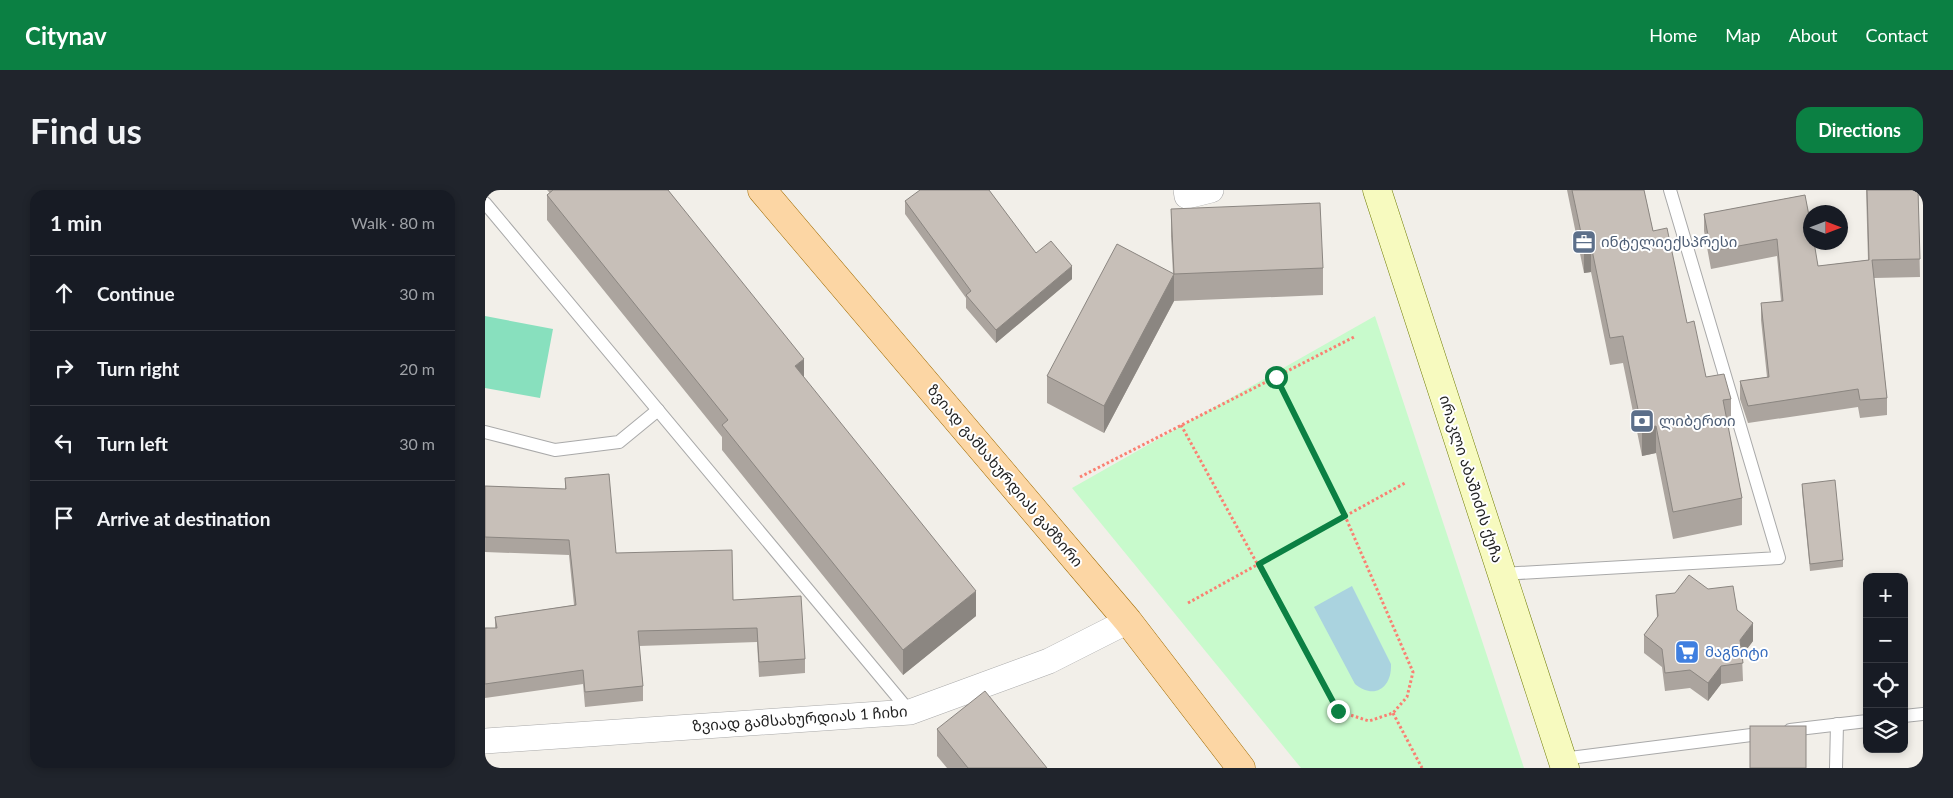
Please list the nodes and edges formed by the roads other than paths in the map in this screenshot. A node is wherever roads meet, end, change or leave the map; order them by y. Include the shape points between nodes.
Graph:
1 (762, 190) edge
2 (1186, 190) edge
3 (1211, 190) edge
4 (1377, 190) edge
5 (1670, 190) edge
6 (485, 203) edge
7 (658, 410) junction
8 (485, 432) edge
9 (1502, 574) junction
10 (1128, 621) junction
11 (910, 712) junction
12 (1923, 714) edge
13 (1908, 716) edge
14 (1863, 721) edge
15 (1837, 724) junction
16 (485, 742) edge
17 (1564, 763) edge
18 (1241, 768) edge
19 (1836, 768) edge

1 - 10 main road, ზვიად გამსახურდიას გამზირი
2 - 3 street via 1187,196
4 - 9 main road, ირაკლი აბაშიძის ქუჩა
5 - 9 lane via 1779,558
6 - 7 lane
7 - 8 lane via 619,442 555,450
7 - 11 lane
9 - 17 main road, ირაკლი აბაშიძის ქუჩა
10 - 11 street, ზვიად გამსახურდიას 1 ჩიხი via 1049,661
10 - 18 main road, ზვიად გამსახურდიას გამზირი
11 - 16 street, ზვიად გამსახურდიას 1 ჩიხი
12 - 13 lane
14 - 15 lane
15 - 17 lane
15 - 19 lane

